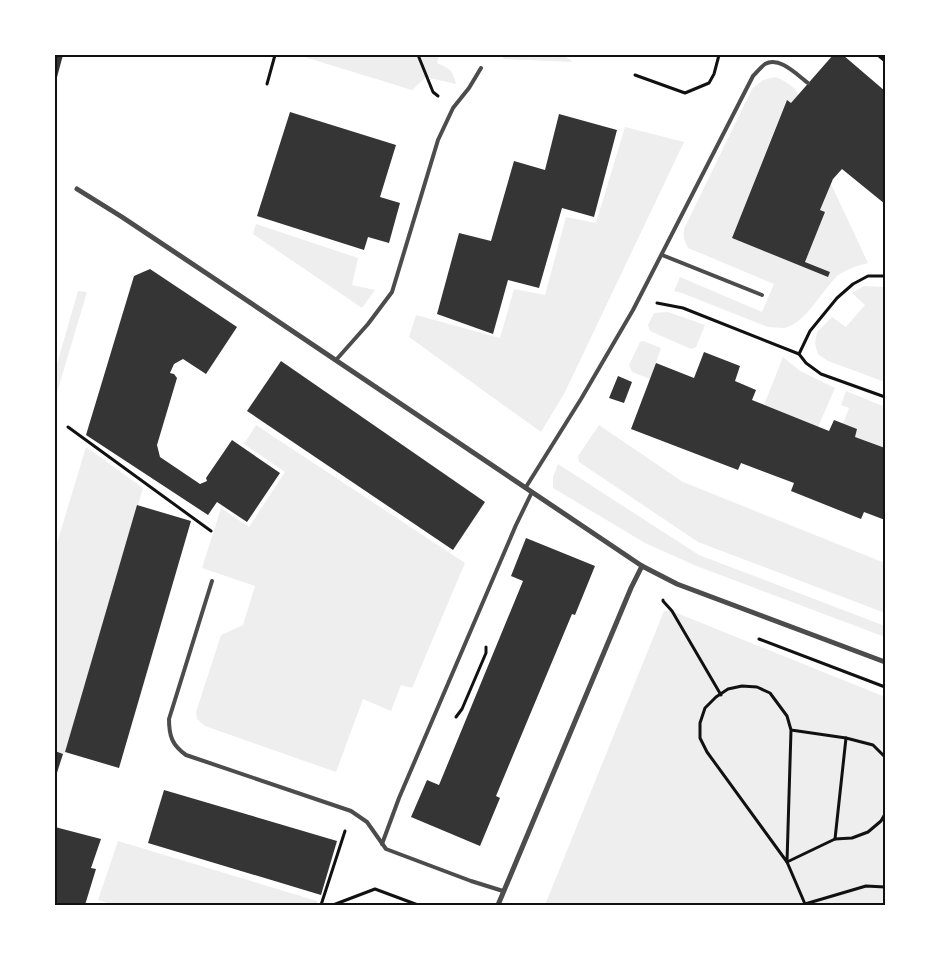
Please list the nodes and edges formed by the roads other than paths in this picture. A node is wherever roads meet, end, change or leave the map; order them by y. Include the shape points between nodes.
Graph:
1 (481, 68) dead end
2 (808, 84) dead end
3 (77, 189) dead end
4 (662, 255) junction
5 (762, 295) dead end
6 (336, 360) junction
7 (526, 487) junction
8 (532, 492) junction
9 (642, 566) junction
10 (212, 581) dead end
11 (885, 662) edge
12 (382, 844) junction
13 (503, 891) junction
14 (498, 905) edge

1 - 6 lane via 454,108 438,140 392,292
2 - 4 lane via 776,62 765,64 753,76
3 - 6 street
4 - 5 lane
4 - 7 lane via 581,399
6 - 7 street
7 - 8 street
8 - 9 street
8 - 12 lane
9 - 11 street via 677,584
9 - 13 street
10 - 12 lane via 169,719 174,745 186,755 352,811 367,822
12 - 13 lane via 386,849
13 - 14 street

